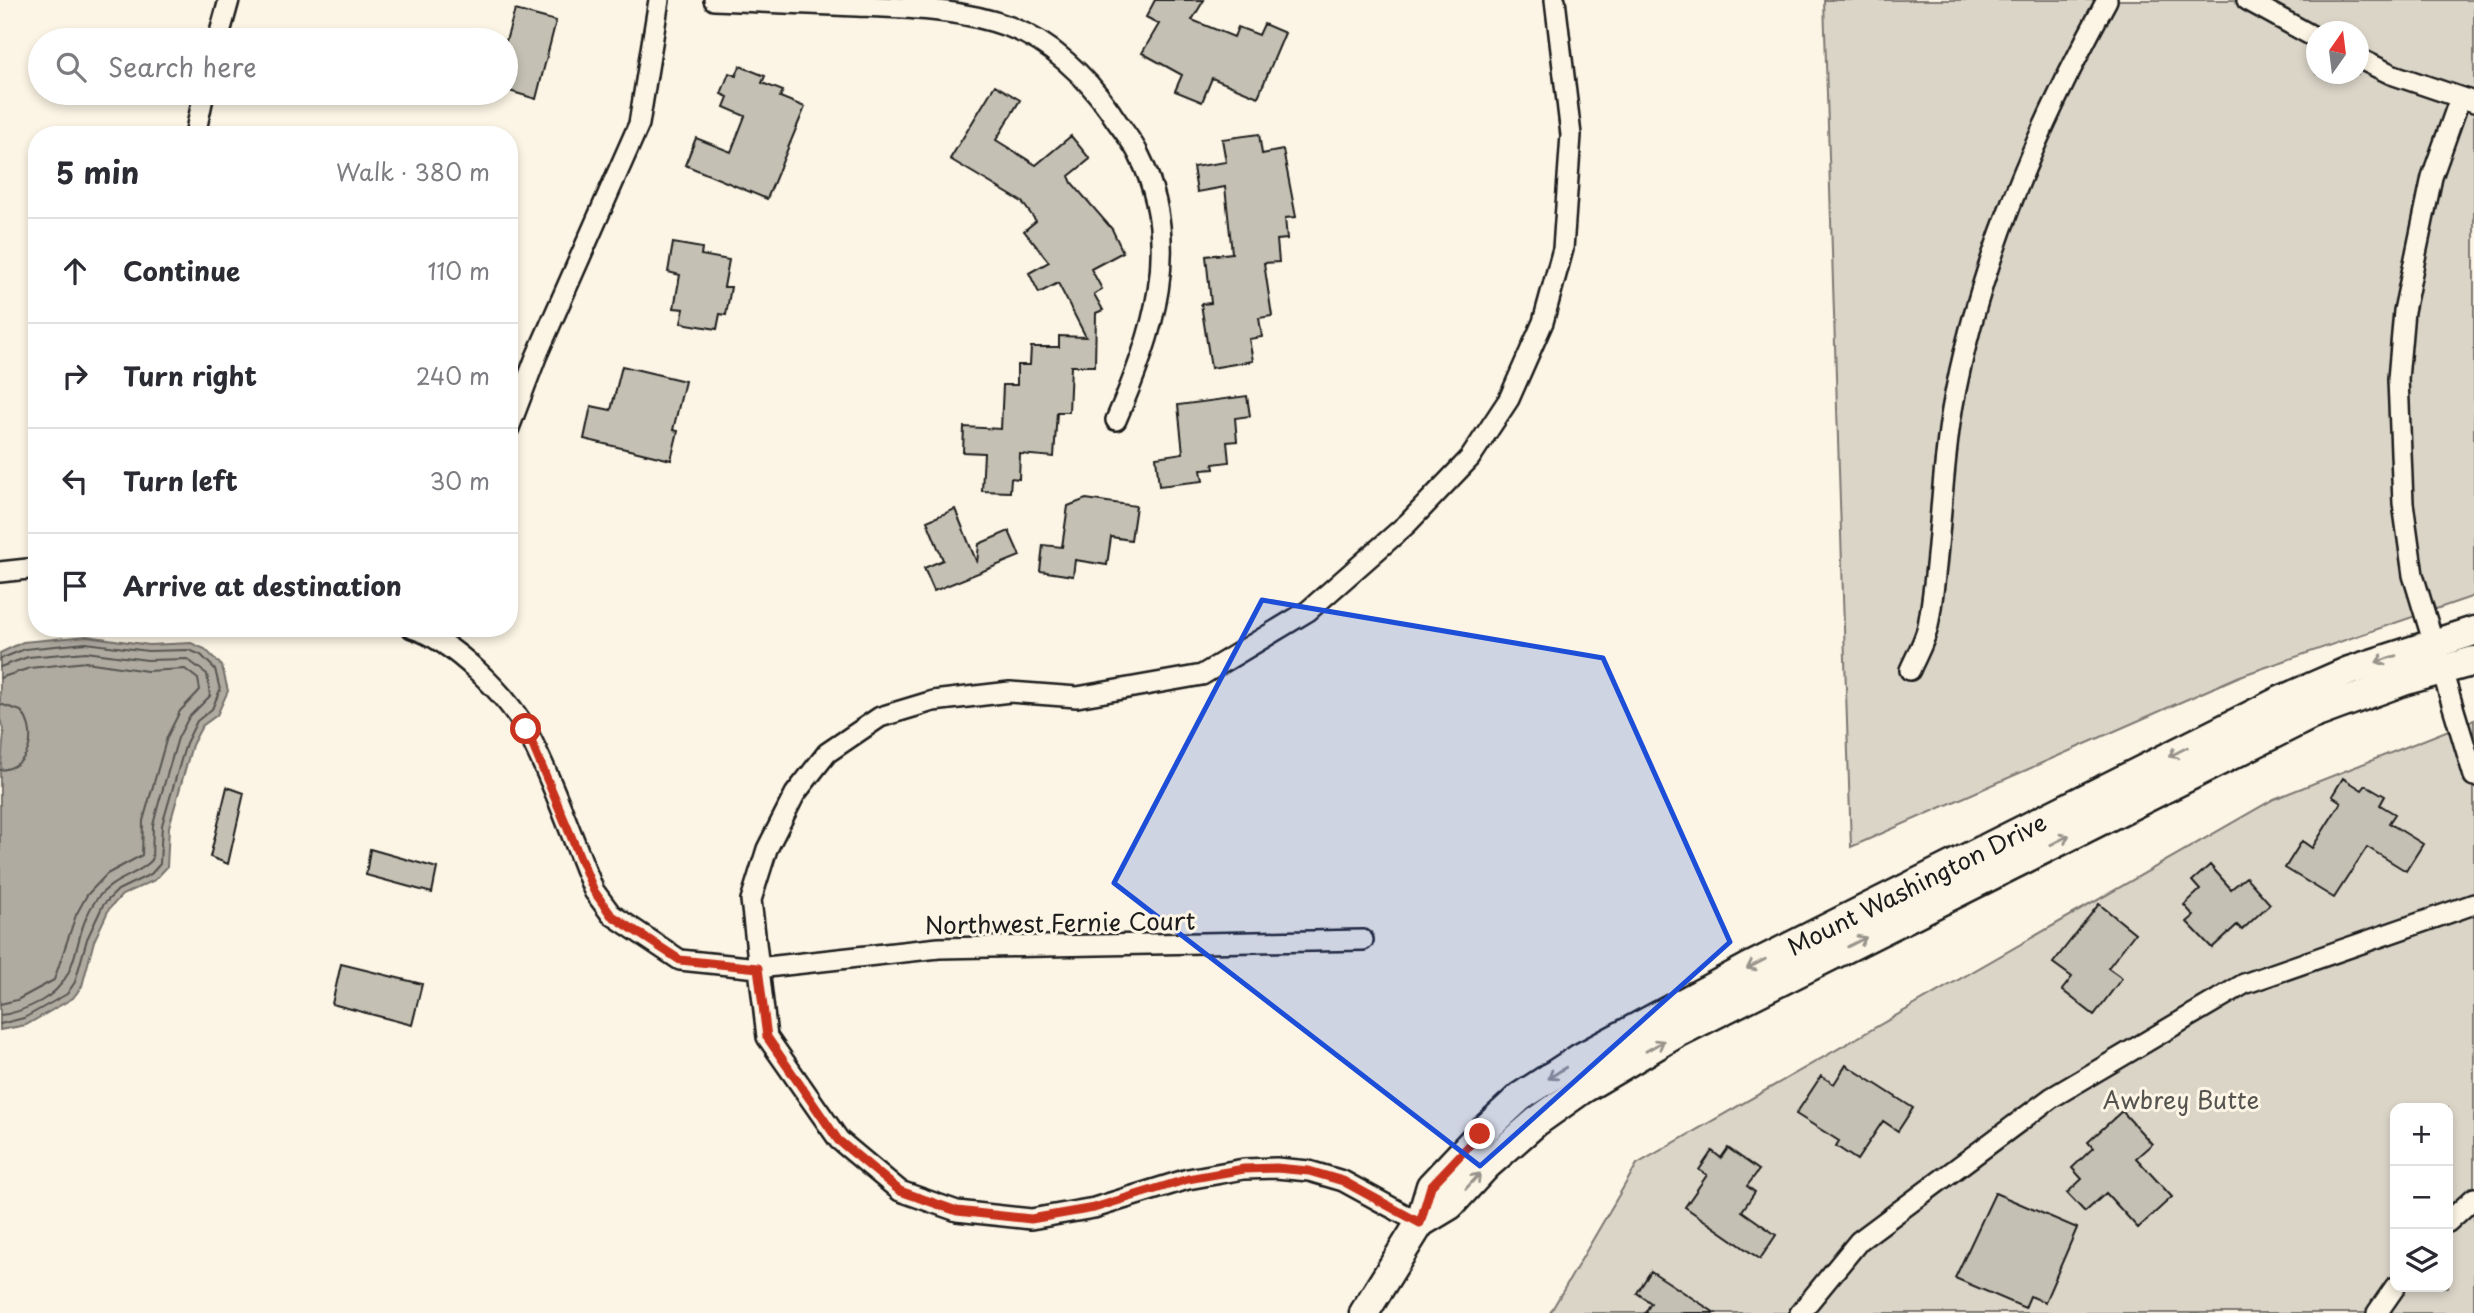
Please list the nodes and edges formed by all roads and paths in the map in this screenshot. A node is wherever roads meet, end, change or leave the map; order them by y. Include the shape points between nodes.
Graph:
1 (229, 0) edge
2 (659, 0) edge
3 (714, 0) edge
4 (1555, 0) edge
5 (2107, 0) edge
6 (2247, 0) edge
7 (221, 28) edge
8 (2306, 32) edge
9 (2369, 63) edge
10 (2467, 100) edge
11 (201, 105) edge
12 (197, 126) edge
13 (518, 404) edge
14 (1116, 420) dead end
15 (28, 569) edge
16 (0, 572) edge
17 (2474, 631) edge
18 (440, 637) edge
19 (2435, 644) junction
20 (2474, 661) edge
21 (1910, 670) dead end
22 (2444, 671) junction
23 (2474, 776) edge
24 (2474, 904) edge
25 (1363, 940) dead end
26 (758, 968) junction
27 (2474, 1198) edge
28 (2453, 1217) edge
29 (1420, 1223) junction
30 (2392, 1292) edge
31 (1364, 1313) edge
32 (1800, 1313) edge
33 (2377, 1313) edge

1 - 7 street
2 - 13 street via 639,124
3 - 14 street via 905,8 973,16 1012,27 1051,49 1095,89 1139,155 1156,196 1163,234 1164,262 1150,336
4 - 26 street via 1571,135 1563,249 1543,322 1509,399 1469,458 1408,523 1308,611 1202,675 1077,697 1010,692 933,701 880,717 827,753 795,794 767,849 751,900
5 - 21 street via 2068,72 2010,204 1983,285 1952,410 1927,628
6 - 8 street
9 - 10 street
10 - 19 street via 2432,177 2404,311 2398,379 2409,551
11 - 12 street
15 - 16 street
17 - 19 main road, Mount Washington Drive
18 - 26 street, Northwest Fernie Court via 478,670 526,729 594,891 611,915 680,960
19 - 22 street
19 -> 29 main road, Mount Washington Drive via 2349,671 2280,701 1748,968 1580,1058 1520,1097 1480,1134 1431,1186
20 - 22 main road, Mount Washington Drive
22 - 23 street
29 -> 22 main road, Mount Washington Drive via 1450,1205 1536,1122 1677,1033 2311,715
24 - 32 street via 2244,984 2051,1098 1859,1241
25 - 26 street, Northwest Fernie Court via 939,948
26 - 29 street via 767,1037 838,1140 900,1191 957,1211 1031,1219 1094,1208 1188,1179 1276,1168 1343,1181
27 - 28 street
29 - 31 main road, Mount Washington Drive
30 - 33 street

